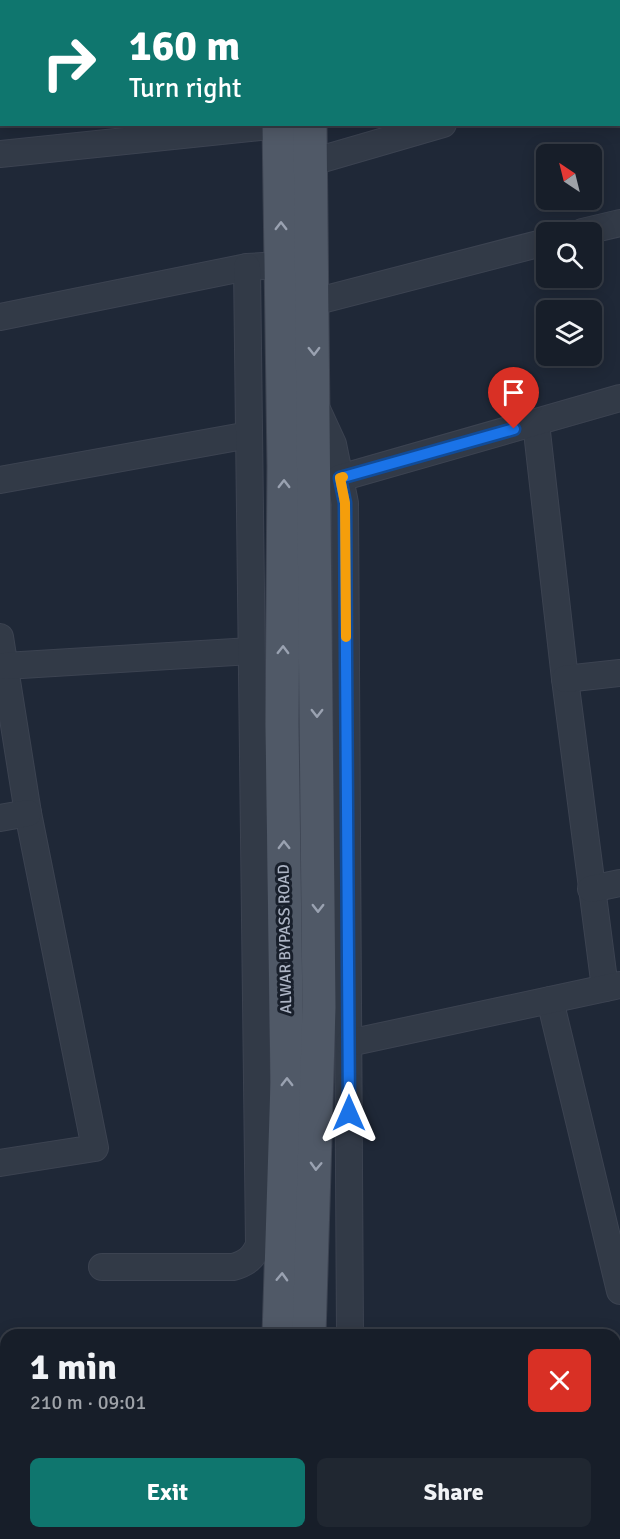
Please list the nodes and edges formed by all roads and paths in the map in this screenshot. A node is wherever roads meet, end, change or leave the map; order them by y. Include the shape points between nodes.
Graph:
1 (258, 126) edge
2 (279, 126) edge
3 (309, 126) edge
4 (436, 126) edge
5 (114, 133) edge
6 (0, 154) edge
7 (296, 167) junction
8 (620, 223) edge
9 (602, 227) edge
10 (536, 245) edge
11 (282, 266) junction
12 (247, 267) junction
13 (314, 302) junction
14 (0, 316) edge
15 (620, 398) edge
16 (315, 405) junction
17 (536, 423) junction
18 (249, 435) junction
19 (340, 478) junction
20 (0, 480) edge
21 (0, 637) edge
22 (251, 651) junction
23 (4, 666) junction
24 (620, 673) edge
25 (565, 679) junction
26 (28, 813) junction
27 (0, 818) edge
28 (620, 883) edge
29 (591, 889) junction
30 (613, 986) edge
31 (550, 1000) junction
32 (349, 1043) junction
33 (0, 1163) edge
34 (102, 1267) dead end
35 (620, 1291) edge
36 (279, 1329) edge
37 (309, 1329) edge
38 (350, 1329) edge

1 - 5 street
2 - 7 main road
3 - 7 main road
4 - 7 street
5 - 6 street
11 -> 7 main road, ALWAR BYPASS ROAD
7 - 13 main road
8 - 9 street
10 - 13 street
11 - 12 street
36 -> 11 main road, ALWAR BYPASS ROAD via 287,1082
12 - 14 street
12 - 18 street
13 -> 16 main road
15 - 17 street
16 - 19 street via 333,444
16 -> 37 main road via 319,1007
17 - 19 street
17 - 25 street
18 - 20 street
18 - 22 street
19 - 32 street via 345,503
21 - 23 street
22 - 23 street
22 - 34 street via 259,1245 253,1257 233,1267
23 - 26 street
24 - 25 street
25 - 29 street
26 - 27 street
26 - 33 street via 95,1148
28 - 29 street
29 - 30 street
30 - 31 street
31 - 32 street
31 - 35 street
32 - 38 street

